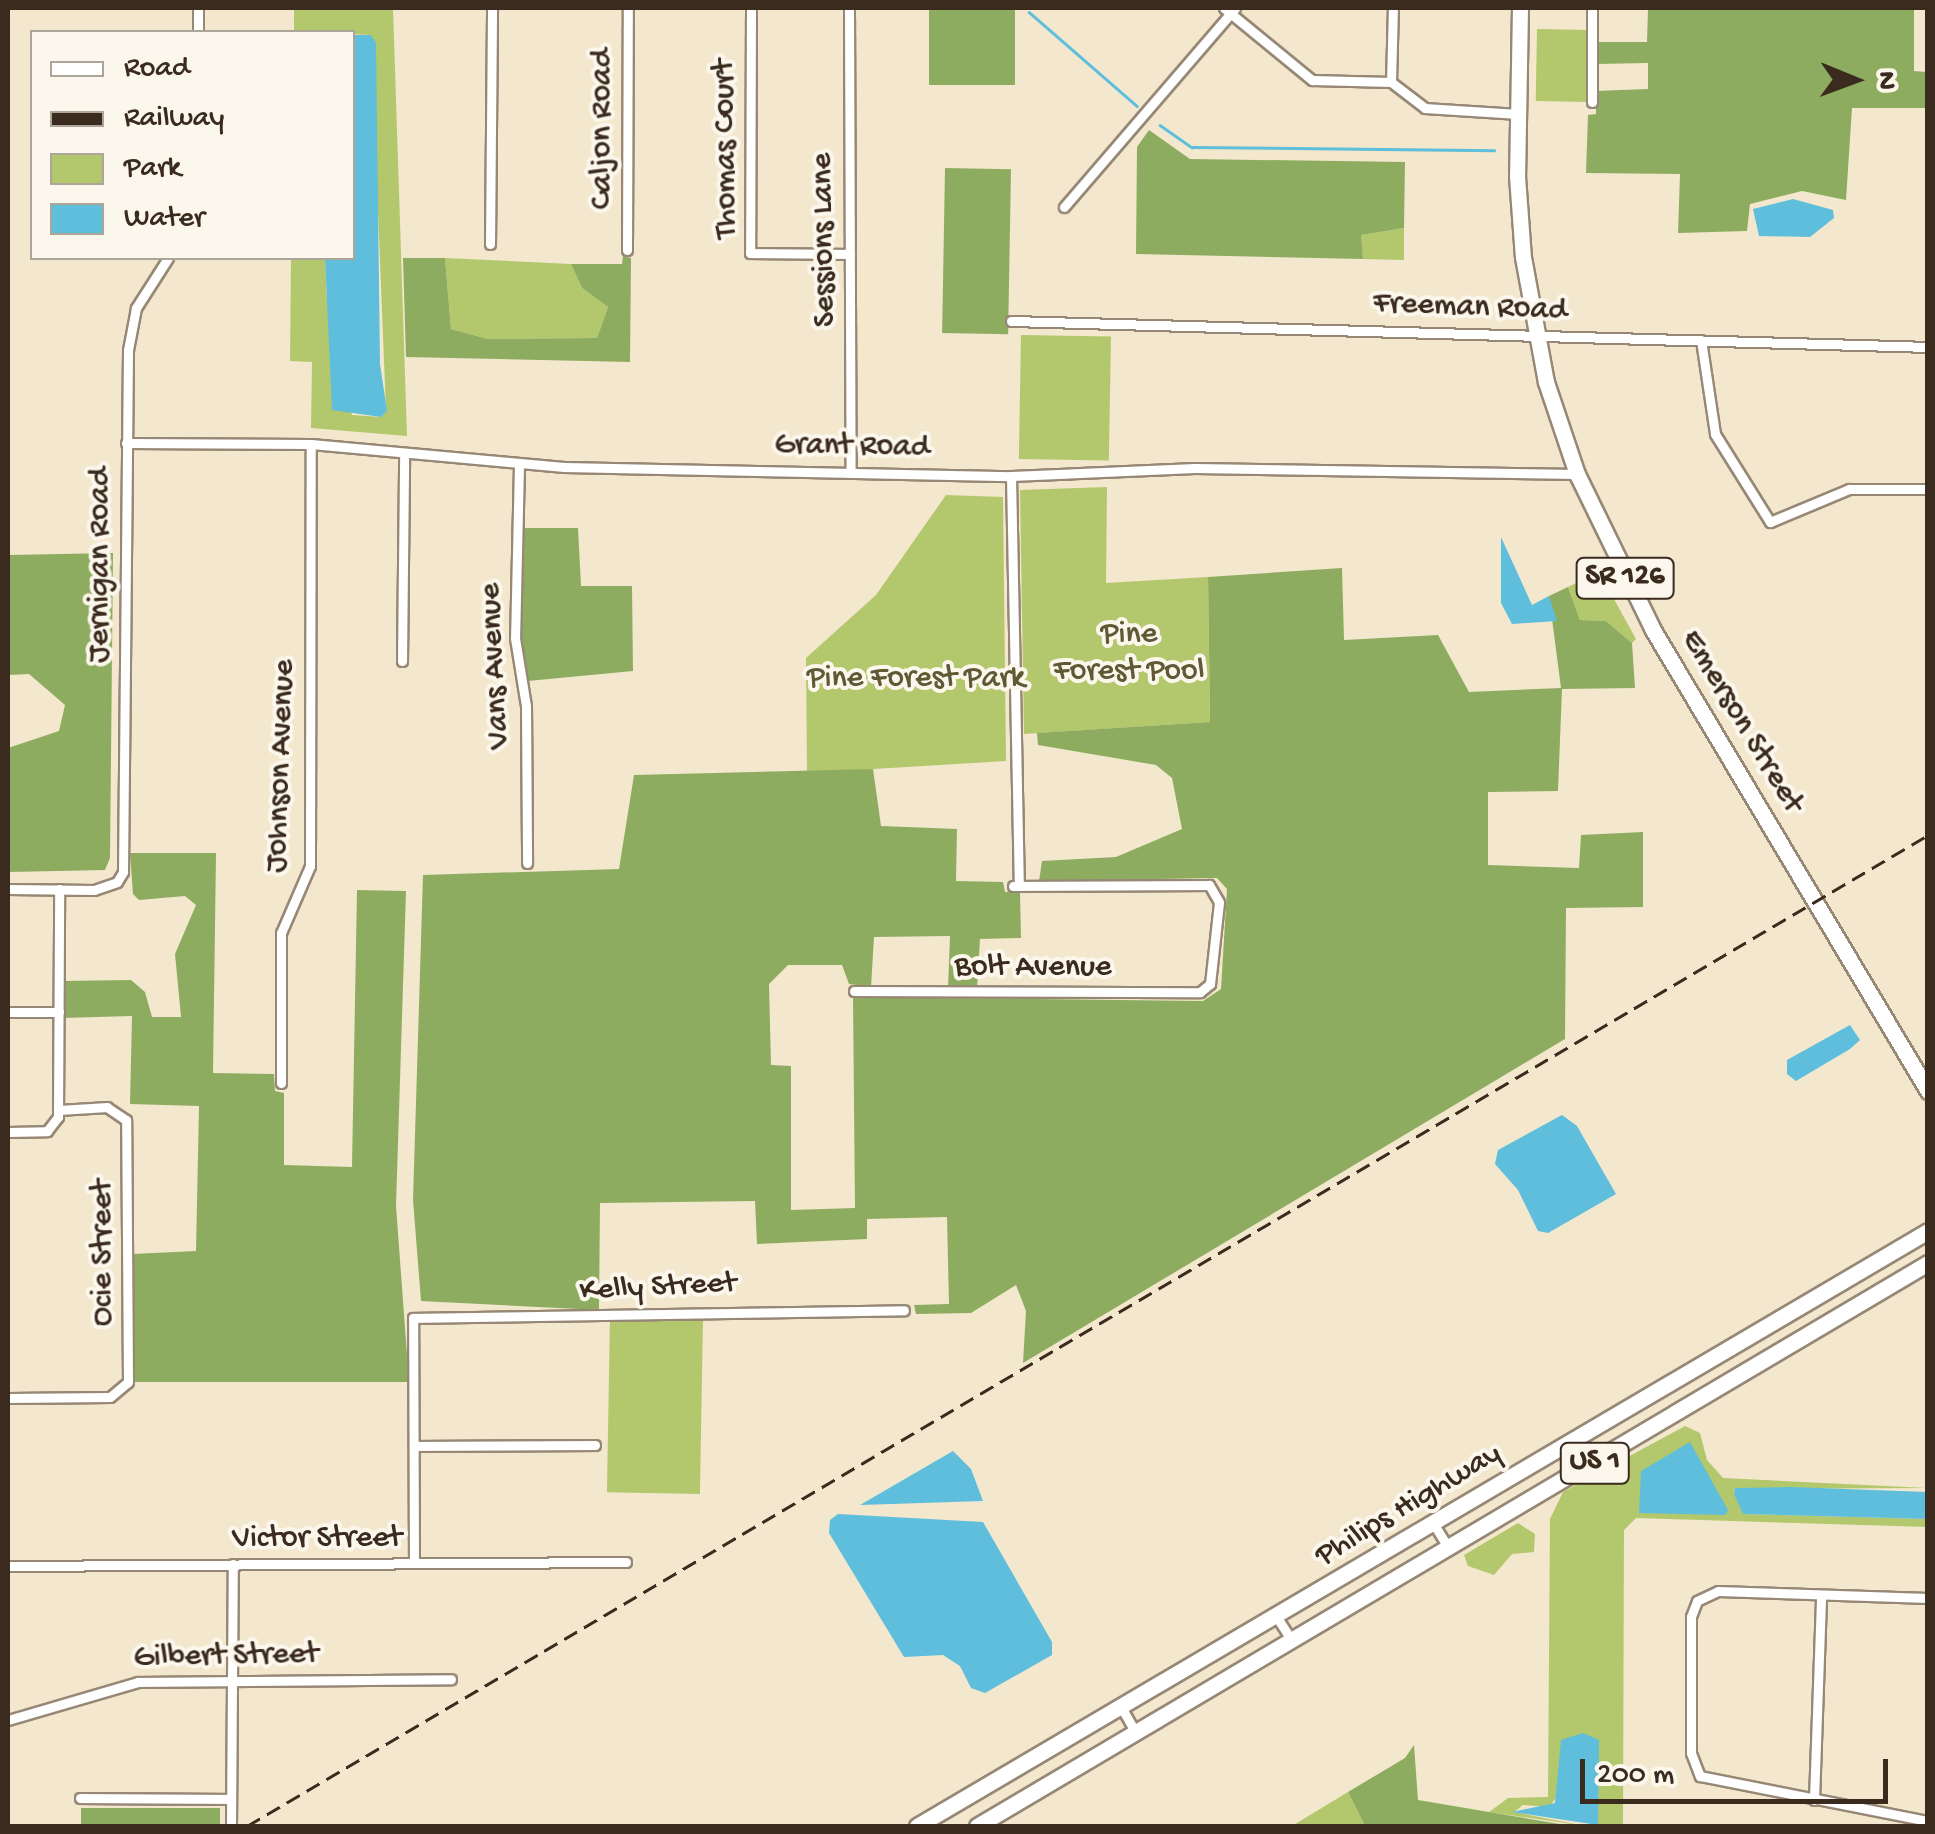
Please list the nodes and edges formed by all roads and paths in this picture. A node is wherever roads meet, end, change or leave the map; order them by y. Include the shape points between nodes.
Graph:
1 (492, 8) edge
2 (628, 8) edge
3 (751, 8) edge
4 (848, 8) edge
5 (1393, 8) edge
6 (1520, 8) edge
7 (1592, 8) edge
8 (1230, 9) edge
9 (1392, 82) junction
10 (1592, 102) dead end
11 (1518, 114) junction
12 (1064, 206) dead end
13 (490, 244) dead end
14 (628, 250) dead end
15 (850, 254) junction
16 (167, 260) edge
17 (1010, 320) dead end
18 (1534, 334) junction
19 (1700, 340) junction
20 (1928, 347) edge
21 (126, 443) junction
22 (312, 444) junction
23 (404, 454) junction
24 (518, 465) junction
25 (851, 472) junction
26 (1576, 474) junction
27 (1011, 476) junction
28 (1928, 489) edge
29 (402, 661) dead end
30 (527, 863) dead end
31 (8, 889) edge
32 (59, 889) junction
33 (854, 991) dead end
34 (8, 1012) edge
35 (59, 1012) junction
36 (281, 1083) dead end
37 (1928, 1091) edge
38 (59, 1110) junction
39 (8, 1132) edge
40 (1928, 1231) edge
41 (1928, 1263) edge
42 (904, 1310) dead end
43 (1673, 1382) junction
44 (8, 1398) edge
45 (1690, 1407) junction
46 (595, 1445) dead end
47 (415, 1446) junction
48 (1434, 1523) junction
49 (1450, 1549) junction
50 (626, 1562) dead end
51 (414, 1563) junction
52 (233, 1564) junction
53 (8, 1566) edge
54 (1820, 1596) junction
55 (1928, 1598) edge
56 (1276, 1616) junction
57 (1292, 1641) junction
58 (451, 1679) dead end
59 (232, 1681) junction
60 (1121, 1707) junction
61 (8, 1720) edge
62 (1136, 1733) junction
63 (80, 1798) dead end
64 (230, 1799) junction
65 (1814, 1800) junction
66 (1928, 1821) edge
67 (231, 1826) edge
68 (917, 1826) edge
69 (978, 1826) edge

1 - 13 street
2 - 14 street, Caljon Road
3 - 15 street, Thomas Court via 750,253
4 - 15 street, Sessions Lane
5 - 9 street
6 - 11 main road, Emerson Street / SR 126
7 - 10 street
8 - 9 street via 1312,80
8 - 12 street
9 - 11 street via 1425,108
11 - 18 main road, Emerson Street / SR 126 via 1518,216
15 - 25 street, Sessions Lane
16 - 21 street, Jernigan Road via 132,317
17 - 18 street, Freeman Road
18 - 19 street, Freeman Road
18 - 26 main road, Emerson Street / SR 126
19 - 20 street, Freeman Road
19 - 28 street via 1715,434 1760,514 1776,522 1849,489
21 - 22 street, Grant Road
21 - 32 street, Jernigan Road via 125,861 117,882 94,890
22 - 23 street, Grant Road
22 - 36 street, Johnson Avenue via 310,866 281,933
23 - 24 street, Grant Road
23 - 29 street
24 - 25 street, Grant Road
24 - 30 street, Vans Avenue via 516,638 526,706
25 - 27 street, Grant Road
26 - 27 street, Grant Road via 1195,468
26 - 37 main road, Emerson Street / SR 126 via 1654,630
27 - 33 street, Bolt Avenue via 1016,886 1216,890 1210,984 1200,992
31 - 32 street
32 - 35 street
34 - 35 street
35 - 38 street
38 - 39 street via 47,1131
38 - 44 street, Ocie Street via 107,1108 122,1114 128,1129 129,1354 122,1393
40 - 43 main road, Philips Highway / US 1
41 - 45 main road, Philips Highway / US 1
42 - 47 street, Kelly Street via 413,1318
43 - 45 street
43 - 48 main road, Philips Highway / US 1
45 - 49 main road, Philips Highway / US 1
46 - 47 street
47 - 51 street
48 - 49 street
48 - 56 main road, Philips Highway / US 1
49 - 57 main road, Philips Highway / US 1
50 - 51 street, Victor Street
51 - 52 street, Victor Street
52 - 53 street, Victor Street
52 - 59 street
54 - 55 street
54 - 65 street
54 - 65 street via 1718,1591 1702,1597 1690,1617 1691,1753 1700,1776
56 - 57 street
56 - 60 main road, Philips Highway / US 1
57 - 62 main road, Philips Highway / US 1
58 - 59 street, Gilbert Street
59 - 61 street, Gilbert Street via 115,1686
59 - 64 street
60 - 62 street
60 - 68 main road, Philips Highway / US 1
62 - 69 main road, Philips Highway / US 1
63 - 64 street
64 - 67 street
65 - 66 street

